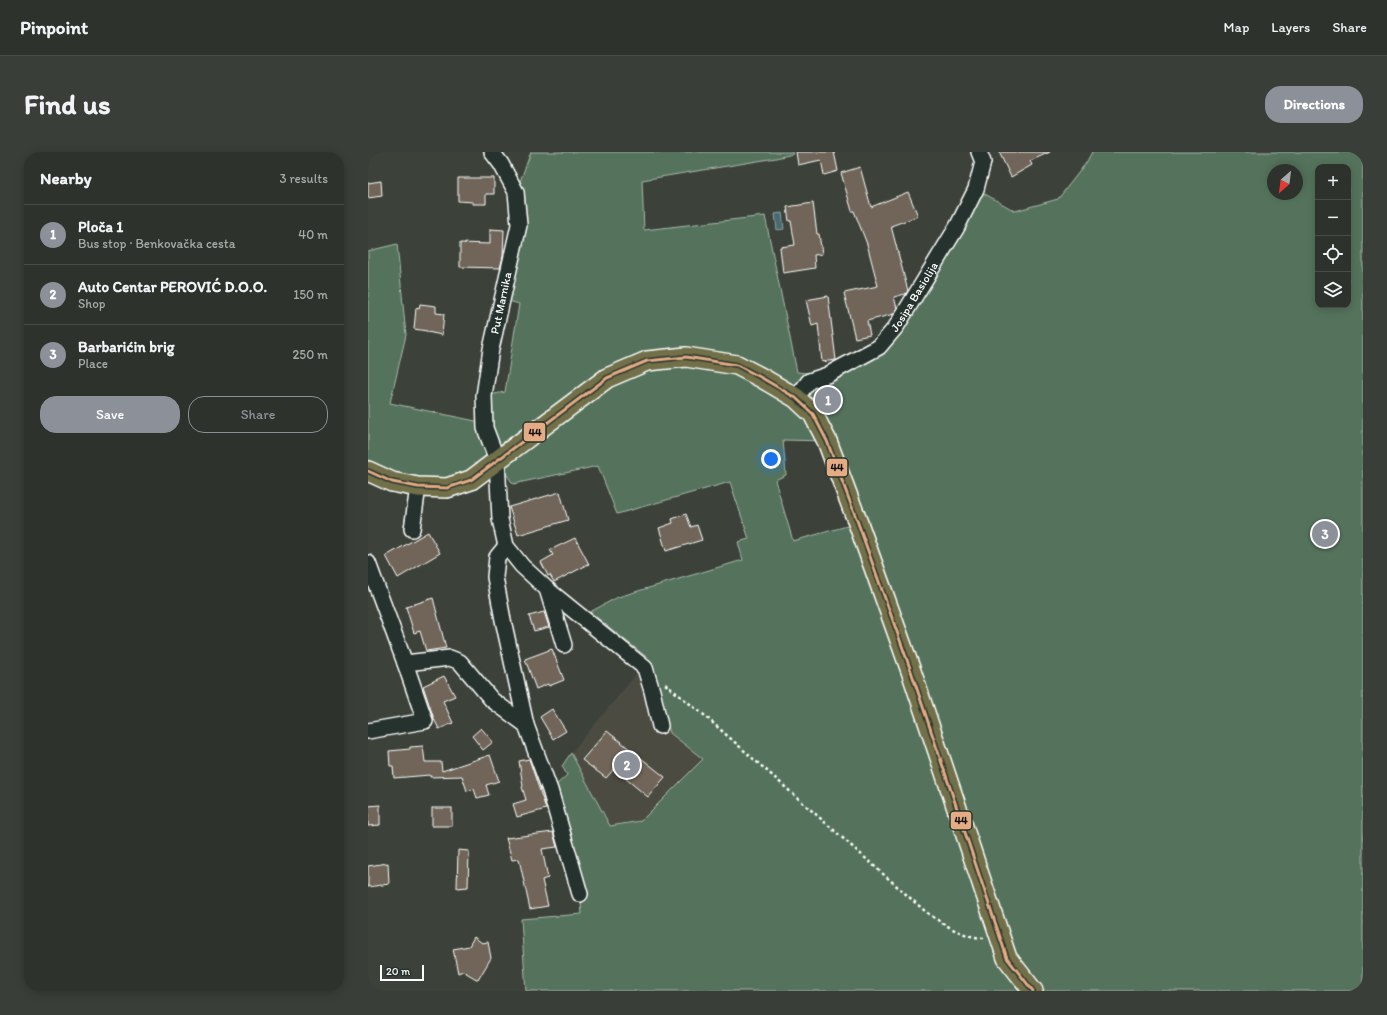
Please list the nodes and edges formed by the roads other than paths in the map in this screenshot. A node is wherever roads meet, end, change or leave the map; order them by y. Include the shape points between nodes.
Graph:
1 (492, 152) edge
2 (979, 152) edge
3 (796, 398) junction
4 (497, 460) junction
5 (368, 472) edge
6 (418, 487) junction
7 (412, 529) dead end
8 (506, 546) junction
9 (368, 563) edge
10 (547, 589) junction
11 (564, 645) dead end
12 (405, 663) junction
13 (526, 725) junction
14 (660, 726) dead end
15 (368, 731) edge
16 (580, 894) dead end
17 (1033, 991) edge

1 - 4 street, Put Marnika via 516,192 519,225 493,342 484,396 485,428
2 - 3 street, Josipa Basiolija via 983,162 976,189 957,227 896,327 879,347 827,375 809,381
3 - 4 main road via 737,365 686,356 647,361 607,378
3 - 17 main road via 813,414 832,453 912,671 1006,958
4 - 6 main road via 471,480 447,488
4 - 8 street, Put Marnika via 500,518
5 - 6 main road via 392,482
6 - 7 street
8 - 10 street via 522,566
8 - 13 street via 497,557 495,577
9 - 12 street
10 - 11 street
10 - 14 street via 645,668
12 - 13 street via 450,658 460,662 492,700
12 - 15 street via 425,721
13 - 16 street via 550,790

